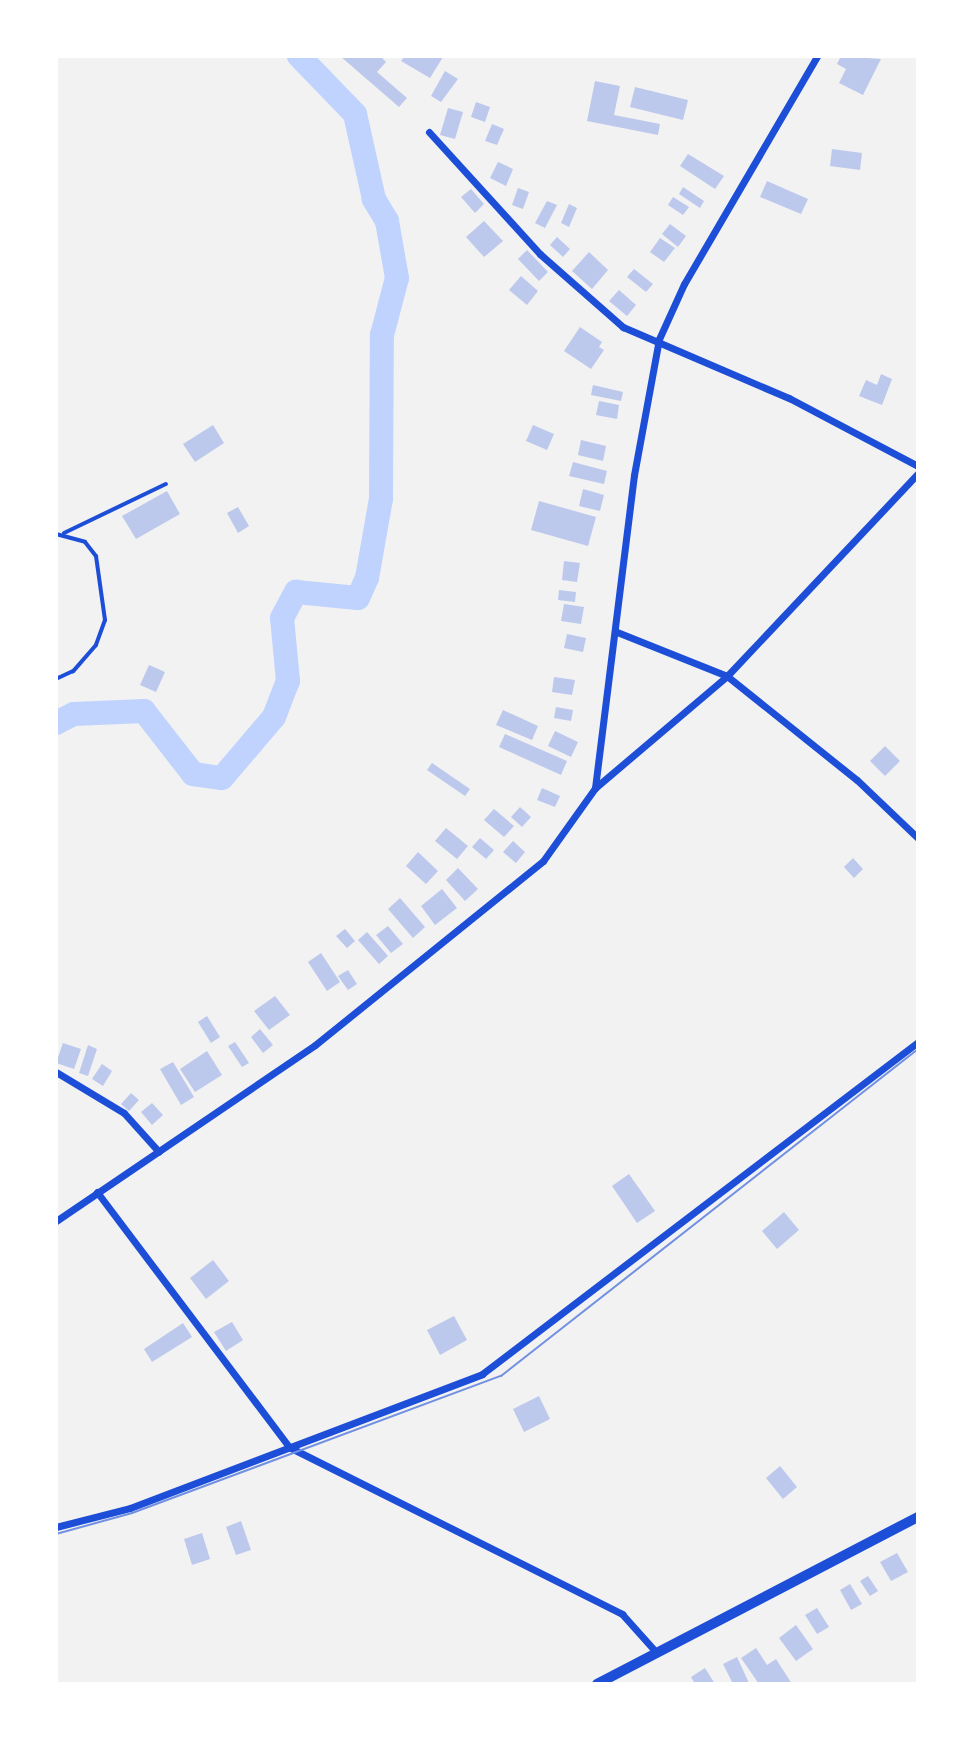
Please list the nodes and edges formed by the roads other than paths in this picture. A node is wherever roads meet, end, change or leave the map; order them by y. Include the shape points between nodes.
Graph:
1 (817, 56) edge
2 (429, 132) dead end
3 (659, 339) junction
4 (918, 466) edge
5 (918, 473) edge
6 (166, 484) dead end
7 (64, 533) junction
8 (56, 534) edge
9 (617, 632) junction
10 (727, 676) junction
11 (56, 679) edge
12 (595, 788) junction
13 (918, 838) edge
14 (918, 1042) edge
15 (56, 1072) edge
16 (159, 1152) junction
17 (97, 1192) junction
18 (56, 1221) edge
19 (289, 1447) junction
20 (918, 1517) edge
21 (56, 1527) edge
22 (656, 1652) junction
23 (597, 1684) edge

1 - 3 street via 684,284
2 - 3 street via 540,254 623,327
3 - 4 street via 789,398
3 - 9 street via 634,475
5 - 10 street
6 - 7 lane
7 - 8 lane
7 - 11 lane via 85,542 96,556 105,620 96,645 73,671
9 - 10 street
9 - 12 street
10 - 12 street
10 - 13 street via 857,780
12 - 16 street via 543,861 315,1045
14 - 19 street via 482,1374
15 - 16 street via 124,1113
16 - 17 street
17 - 18 street
17 - 19 street
19 - 21 street via 130,1508
19 - 22 street via 622,1614
20 - 22 main road
22 - 23 main road

